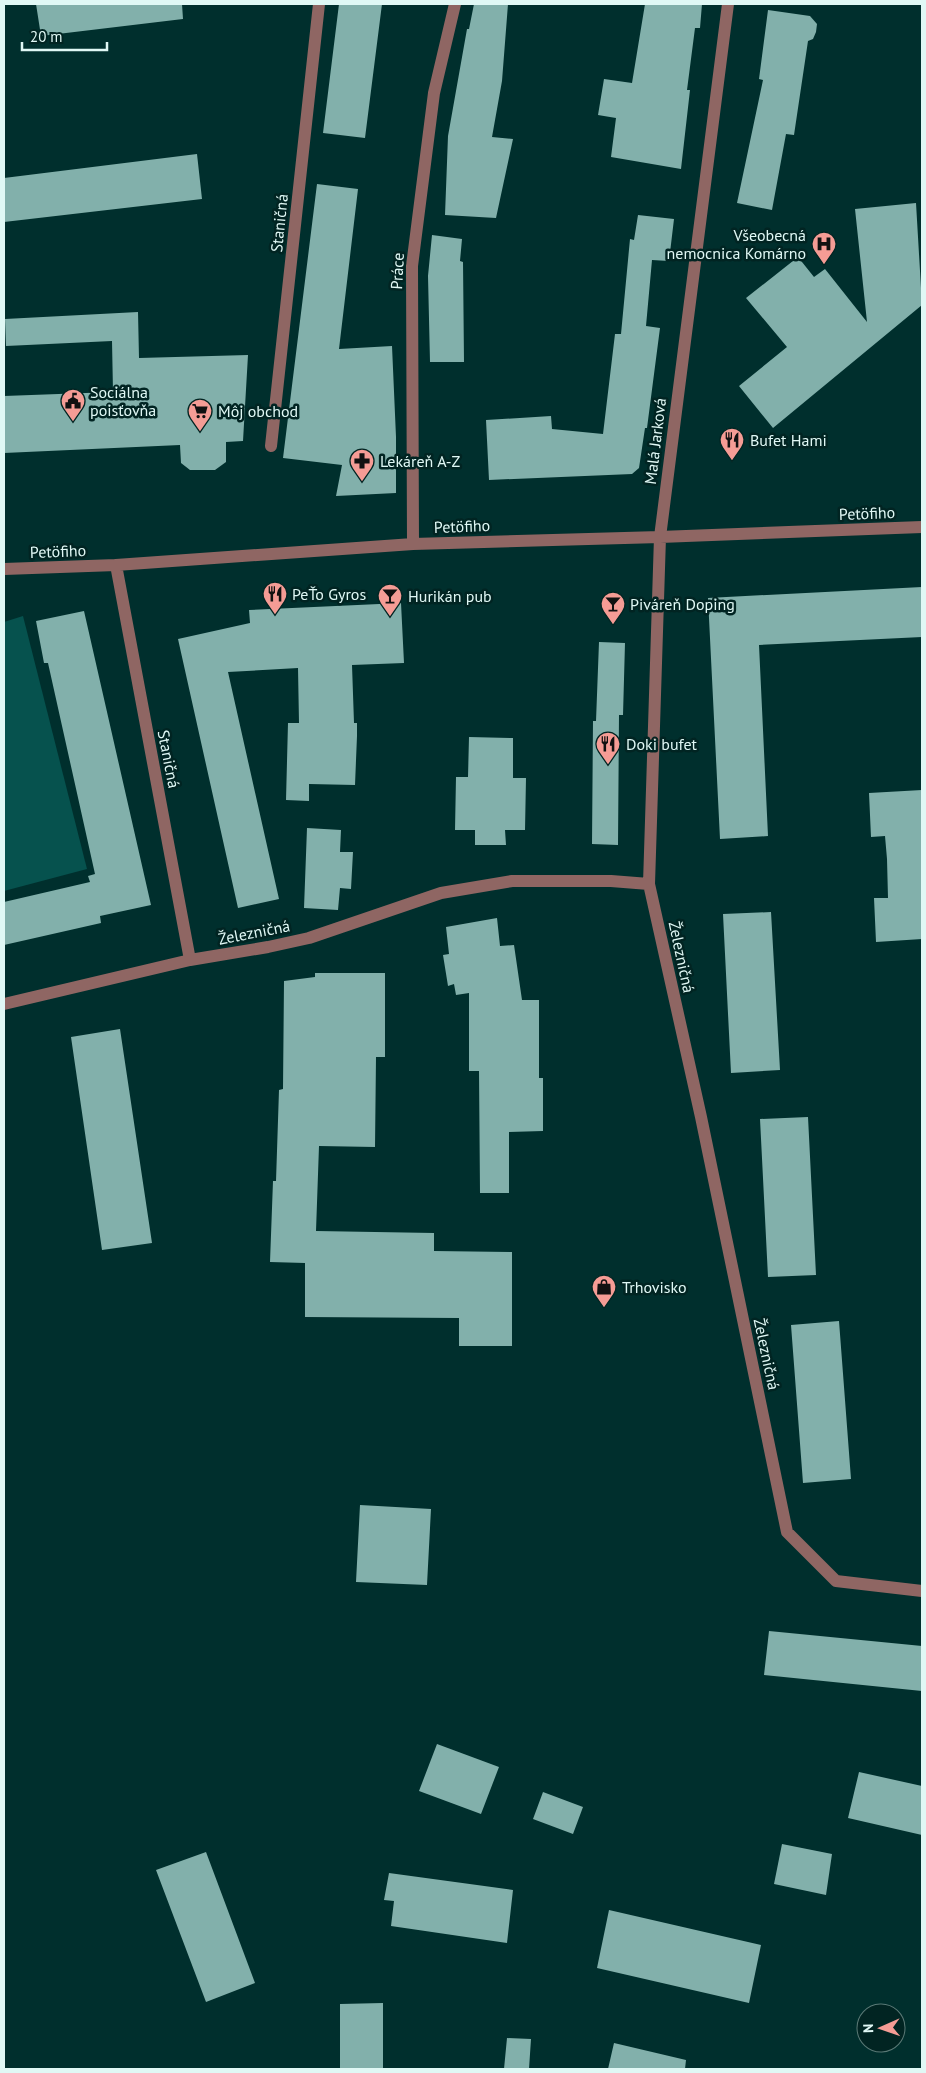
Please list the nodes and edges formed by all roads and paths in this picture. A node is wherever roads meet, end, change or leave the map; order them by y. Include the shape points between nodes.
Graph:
1 (319, 4) edge
2 (455, 4) edge
3 (728, 4) edge
4 (271, 446) dead end
5 (922, 527) edge
6 (660, 537) junction
7 (413, 544) junction
8 (116, 565) junction
9 (4, 569) edge
10 (649, 884) junction
11 (190, 960) junction
12 (4, 1004) edge
13 (922, 1591) edge

1 - 4 street, Staničná
2 - 7 street, Práce via 434,93 412,266
3 - 6 street, Malá Jarková
5 - 6 street, Petöfiho
6 - 7 street, Petöfiho
6 - 10 street, Malá Jarková
7 - 8 street, Petöfiho
8 - 9 street, Petöfiho
8 - 11 street, Staničná
10 - 11 street, Železničná via 512,881 441,893 309,938
10 - 13 street, Železničná via 787,1532 836,1580
11 - 12 street, Železničná

